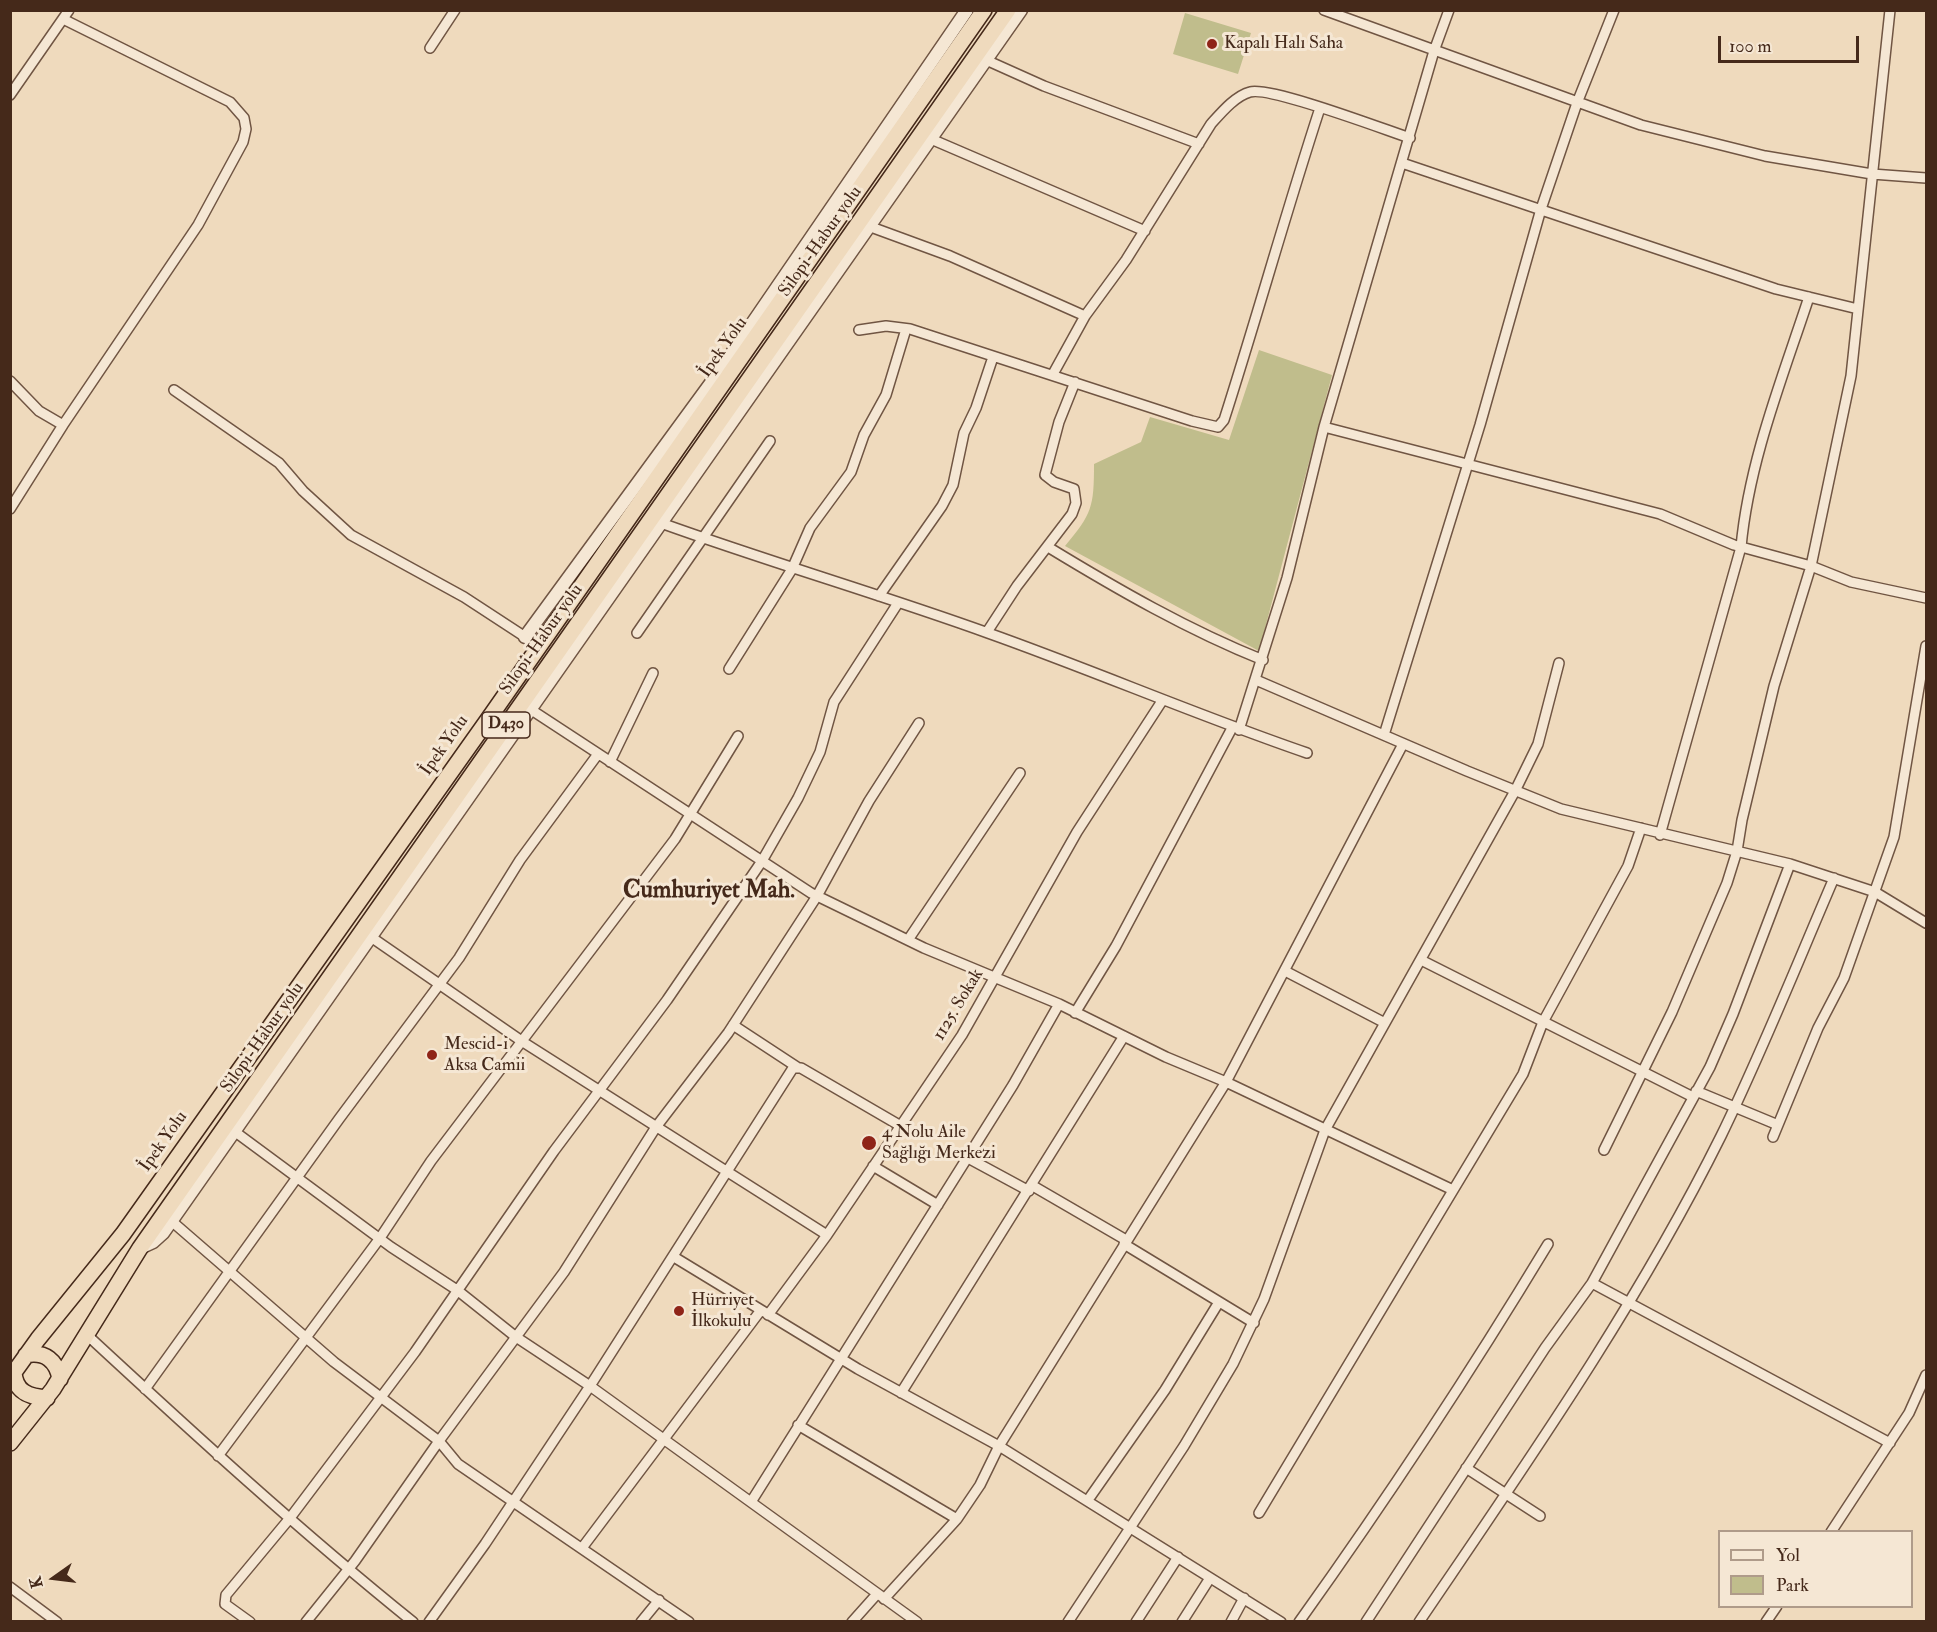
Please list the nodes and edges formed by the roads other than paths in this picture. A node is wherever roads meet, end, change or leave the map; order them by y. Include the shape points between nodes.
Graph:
1 (69, 10) edge
2 (455, 10) edge
3 (967, 10) edge
4 (984, 10) edge
5 (1008, 10) edge
6 (1021, 10) edge
7 (1324, 10) edge
8 (1449, 10) edge
9 (1614, 10) edge
10 (1890, 10) edge
11 (63, 19) junction
12 (430, 48) dead end
13 (1434, 51) junction
14 (986, 60) junction
15 (10, 95) edge
16 (1577, 103) junction
17 (1320, 108) junction
18 (1410, 138) junction
19 (931, 139) junction
20 (1199, 144) junction
21 (1402, 163) junction
22 (1872, 174) junction
23 (1926, 178) edge
24 (1541, 209) junction
25 (871, 227) junction
26 (1145, 231) junction
27 (1809, 297) junction
28 (1858, 309) junction
29 (1085, 316) junction
30 (906, 329) junction
31 (859, 330) dead end
32 (993, 357) junction
33 (1053, 374) junction
34 (10, 381) edge
35 (1075, 382) junction
36 (174, 390) dead end
37 (63, 425) junction
38 (1324, 427) junction
39 (770, 441) dead end
40 (1467, 465) junction
41 (10, 509) edge
42 (661, 523) junction
43 (702, 538) junction
44 (1048, 547) junction
45 (1741, 547) junction
46 (1811, 566) junction
47 (792, 569) junction
48 (879, 596) junction
49 (1926, 598) edge
50 (898, 603) junction
51 (637, 633) dead end
52 (987, 633) junction
53 (525, 637) junction
54 (539, 646) junction
55 (1926, 646) edge
56 (1263, 660) junction
57 (1559, 663) dead end
58 (729, 669) dead end
59 (653, 673) dead end
60 (1256, 680) junction
61 (1162, 701) junction
62 (530, 709) junction
63 (919, 723) dead end
64 (1236, 729) junction
65 (1384, 735) junction
66 (738, 736) dead end
67 (1403, 744) junction
68 (1307, 753) dead end
69 (598, 754) junction
70 (609, 762) junction
71 (1020, 773) dead end
72 (1515, 791) junction
73 (430, 801) junction
74 (446, 811) junction
75 (691, 816) junction
76 (1641, 828) junction
77 (1660, 835) junction
78 (1737, 851) junction
79 (762, 861) junction
80 (1790, 864) junction
81 (1834, 878) junction
82 (1875, 892) junction
83 (817, 896) junction
84 (1926, 923) edge
85 (371, 937) junction
86 (908, 940) junction
87 (1421, 960) junction
88 (1285, 971) junction
89 (995, 976) junction
90 (440, 984) junction
91 (1059, 1004) junction
92 (1075, 1013) junction
93 (1543, 1022) junction
94 (1385, 1023) junction
95 (733, 1025) junction
96 (1124, 1036) junction
97 (523, 1042) junction
98 (797, 1067) junction
99 (1644, 1071) junction
100 (1226, 1082) junction
101 (602, 1090) junction
102 (1694, 1094) junction
103 (1734, 1108) junction
104 (899, 1125) junction
105 (1778, 1125) junction
106 (656, 1127) junction
107 (1325, 1130) junction
108 (234, 1131) junction
109 (1773, 1137) dead end
110 (1604, 1150) dead end
111 (968, 1158) junction
112 (873, 1166) junction
113 (725, 1172) junction
114 (299, 1177) junction
115 (1031, 1188) junction
116 (1453, 1190) junction
117 (938, 1205) junction
118 (168, 1217) junction
119 (827, 1235) junction
120 (380, 1238) junction
121 (1125, 1242) junction
122 (1548, 1244) dead end
123 (674, 1257) junction
124 (230, 1273) junction
125 (1592, 1282) junction
126 (457, 1290) junction
127 (1219, 1302) junction
128 (1628, 1303) junction
129 (765, 1312) junction
130 (1254, 1323) junction
131 (86, 1334) junction
132 (306, 1337) junction
133 (516, 1337) junction
134 (26, 1355) junction
135 (840, 1358) junction
136 (12, 1375) edge
137 (1926, 1375) edge
138 (60, 1379) junction
139 (590, 1386) junction
140 (145, 1389) junction
141 (901, 1393) junction
142 (379, 1396) junction
143 (47, 1398) junction
144 (798, 1425) junction
145 (663, 1438) junction
146 (439, 1441) junction
147 (10, 1443) edge
148 (1890, 1443) junction
149 (999, 1446) junction
150 (218, 1456) junction
151 (1466, 1468) junction
152 (1505, 1492) junction
153 (1088, 1500) junction
154 (514, 1502) junction
155 (751, 1502) junction
156 (1259, 1513) dead end
157 (1540, 1516) dead end
158 (290, 1518) junction
159 (957, 1519) junction
160 (1131, 1528) junction
161 (1831, 1530) edge
162 (582, 1548) junction
163 (1178, 1557) junction
164 (348, 1570) junction
165 (1210, 1578) junction
166 (10, 1587) edge
167 (880, 1596) junction
168 (1244, 1598) junction
169 (659, 1600) junction
170 (1776, 1608) edge
171 (57, 1622) edge
172 (250, 1622) edge
173 (306, 1622) edge
174 (413, 1622) edge
175 (429, 1622) edge
176 (641, 1622) edge
177 (689, 1622) edge
178 (852, 1622) edge
179 (917, 1622) edge
180 (1068, 1622) edge
181 (1136, 1622) edge
182 (1182, 1622) edge
183 (1231, 1622) edge
184 (1281, 1622) edge
185 (1299, 1622) edge
186 (1366, 1622) edge
187 (1419, 1622) edge
188 (1766, 1622) edge

1 - 11 street
2 - 12 street
3 - 53 street via 719,372
4 - 54 highway, İpek Yolu / D430
5 - 74 highway, Silopi-Habur yolu / D430
6 - 14 street
7 - 13 street
8 - 13 street
9 - 16 street
10 - 22 street
11 - 15 street
11 - 37 street via 230,102 242,113 246,129 243,142 198,225
13 - 16 street
13 - 18 street
14 - 19 street
14 - 20 street
16 - 22 street via 1641,125 1764,156
16 - 24 street
17 - 18 street
17 - 20 street via 1276,94 1250,92 1223,111
17 - 35 street via 1221,424 1215,428
18 - 21 street
19 - 25 street
19 - 26 street
20 - 26 street
21 - 24 street
21 - 38 street
22 - 23 street
22 - 28 street
24 - 27 street
24 - 40 street
25 - 29 street via 950,256
25 - 42 street
26 - 29 street
27 - 28 street
27 - 45 street via 1745,501
28 - 46 street via 1851,376
29 - 33 street
30 - 31 street via 886,326
30 - 32 street
30 - 47 street via 886,395 864,435 851,472 810,528
32 - 33 street
32 - 48 street via 964,433 953,485
33 - 35 street
34 - 37 street via 39,411
35 - 44 street via 1045,475 1074,489 1076,503
36 - 53 street via 279,463 351,535 464,597
37 - 41 street
38 - 40 street
38 - 56 street
39 - 43 street
40 - 45 street via 1660,514
40 - 65 street
42 - 43 street
42 - 62 street
43 - 47 street
43 - 51 street
44 - 52 street
44 - 56 street via 1120,591
45 - 46 street
45 - 77 street
46 - 49 street via 1851,582
46 - 78 street via 1774,686
47 - 48 street
47 - 58 street
48 - 50 street
50 - 52 street
50 - 79 street via 834,702 820,752
52 - 61 street via 1106,676
53 - 54 street
54 - 73 highway, İpek Yolu / D430
55 - 82 street via 1894,837
56 - 60 street
57 - 72 street via 1538,744
59 - 70 street
60 - 64 street
60 - 65 street
61 - 64 street
61 - 89 street, 1125. Sokak via 1077,832
62 - 69 street
62 - 85 street
63 - 83 street via 869,801
64 - 68 street
64 - 92 street
65 - 67 street
66 - 75 street
67 - 72 street
67 - 88 street
69 - 70 street
69 - 90 street via 520,860
70 - 75 street
71 - 86 street
72 - 76 street via 1561,809
72 - 87 street
73 - 74 highway
73 - 134 highway, İpek Yolu / D430 via 123,1234
74 - 118 highway, Silopi-Habur yolu / D430
75 - 79 street
75 - 97 street
76 - 77 street
76 - 93 street via 1628,866
77 - 78 street
78 - 80 street
78 - 99 street via 1727,883
79 - 83 street
79 - 101 street
80 - 81 street
80 - 102 street via 1734,1014
81 - 82 street
81 - 103 street
82 - 84 street
82 - 105 street via 1844,978 1818,1028
83 - 86 street
83 - 95 street
85 - 90 street
85 - 108 street
86 - 89 street
87 - 93 street
87 - 94 street
88 - 94 street
88 - 100 street
89 - 91 street
89 - 104 street, 1125. Sokak via 962,1035
90 - 97 street
90 - 114 street
91 - 92 street
91 - 111 street
92 - 96 street
93 - 99 street
93 - 116 street via 1523,1074
94 - 107 street
95 - 98 street
95 - 106 street
96 - 100 street
96 - 115 street
97 - 101 street
97 - 120 street via 431,1161
98 - 104 street
98 - 113 street via 788,1074
99 - 102 street
99 - 110 street
100 - 107 street
100 - 121 street
101 - 106 street
101 - 126 street via 554,1150
102 - 103 street
102 - 125 street
103 - 105 street
103 - 128 street
104 - 112 street, 1125. Sokak
105 - 109 street
106 - 113 street
106 - 133 street via 564,1272
107 - 116 street
107 - 130 street
108 - 114 street
108 - 118 street
111 - 115 street
111 - 117 street
112 - 117 street
112 - 119 street, 1125. Sokak
113 - 119 street
113 - 123 street
114 - 120 street
114 - 124 street
115 - 121 street
115 - 141 street
116 - 156 street
117 - 135 street
118 - 124 street
118 - 131 highway, Silopi-Habur yolu / D430 via 140,1248
119 - 129 street, 1125. Sokak
120 - 126 street
120 - 132 street
121 - 127 street
121 - 149 street
122 - 185 street via 1477,1362 1372,1521
123 - 129 street
123 - 139 street
124 - 132 street
124 - 140 street
125 - 128 street
125 - 151 street
126 - 133 street
126 - 142 street
127 - 130 street
127 - 153 street via 1165,1390
128 - 148 street
128 - 152 street
129 - 135 street
129 - 145 street, 1125. Sokak
130 - 160 street via 1184,1446
131 - 138 highway, Silopi-Habur yolu / D430
131 - 140 street
132 - 142 street
132 - 150 street
133 - 139 street
133 - 146 street
134 - 136 highway, İpek Yolu / D430
134 - 138 highway via 49,1358
135 - 141 street
135 - 144 street
136 - 143 highway via 25,1394
137 - 148 street
138 - 143 highway, Silopi-Habur yolu / D430
139 - 145 street
139 - 154 street
140 - 150 street
141 - 149 street
142 - 146 street
142 - 158 street
143 - 147 highway, Silopi-Habur yolu / D430
144 - 155 street
144 - 159 street
145 - 155 street
145 - 162 street, 1125. Sokak
146 - 154 street via 458,1464
146 - 164 street
148 - 161 street
149 - 153 street
149 - 159 street
150 - 158 street
151 - 152 street
151 - 186 street
152 - 157 street
152 - 187 street
153 - 160 street
154 - 162 street
154 - 175 street
155 - 167 street
158 - 164 street
158 - 172 street via 223,1601
159 - 167 street
160 - 163 street
160 - 180 street
162 - 169 street
163 - 165 street
163 - 181 street
164 - 173 street
164 - 174 street
165 - 168 street
165 - 182 street
166 - 171 street
167 - 178 street
167 - 179 street
168 - 183 street
168 - 184 street
169 - 176 street
169 - 177 street
170 - 188 street

